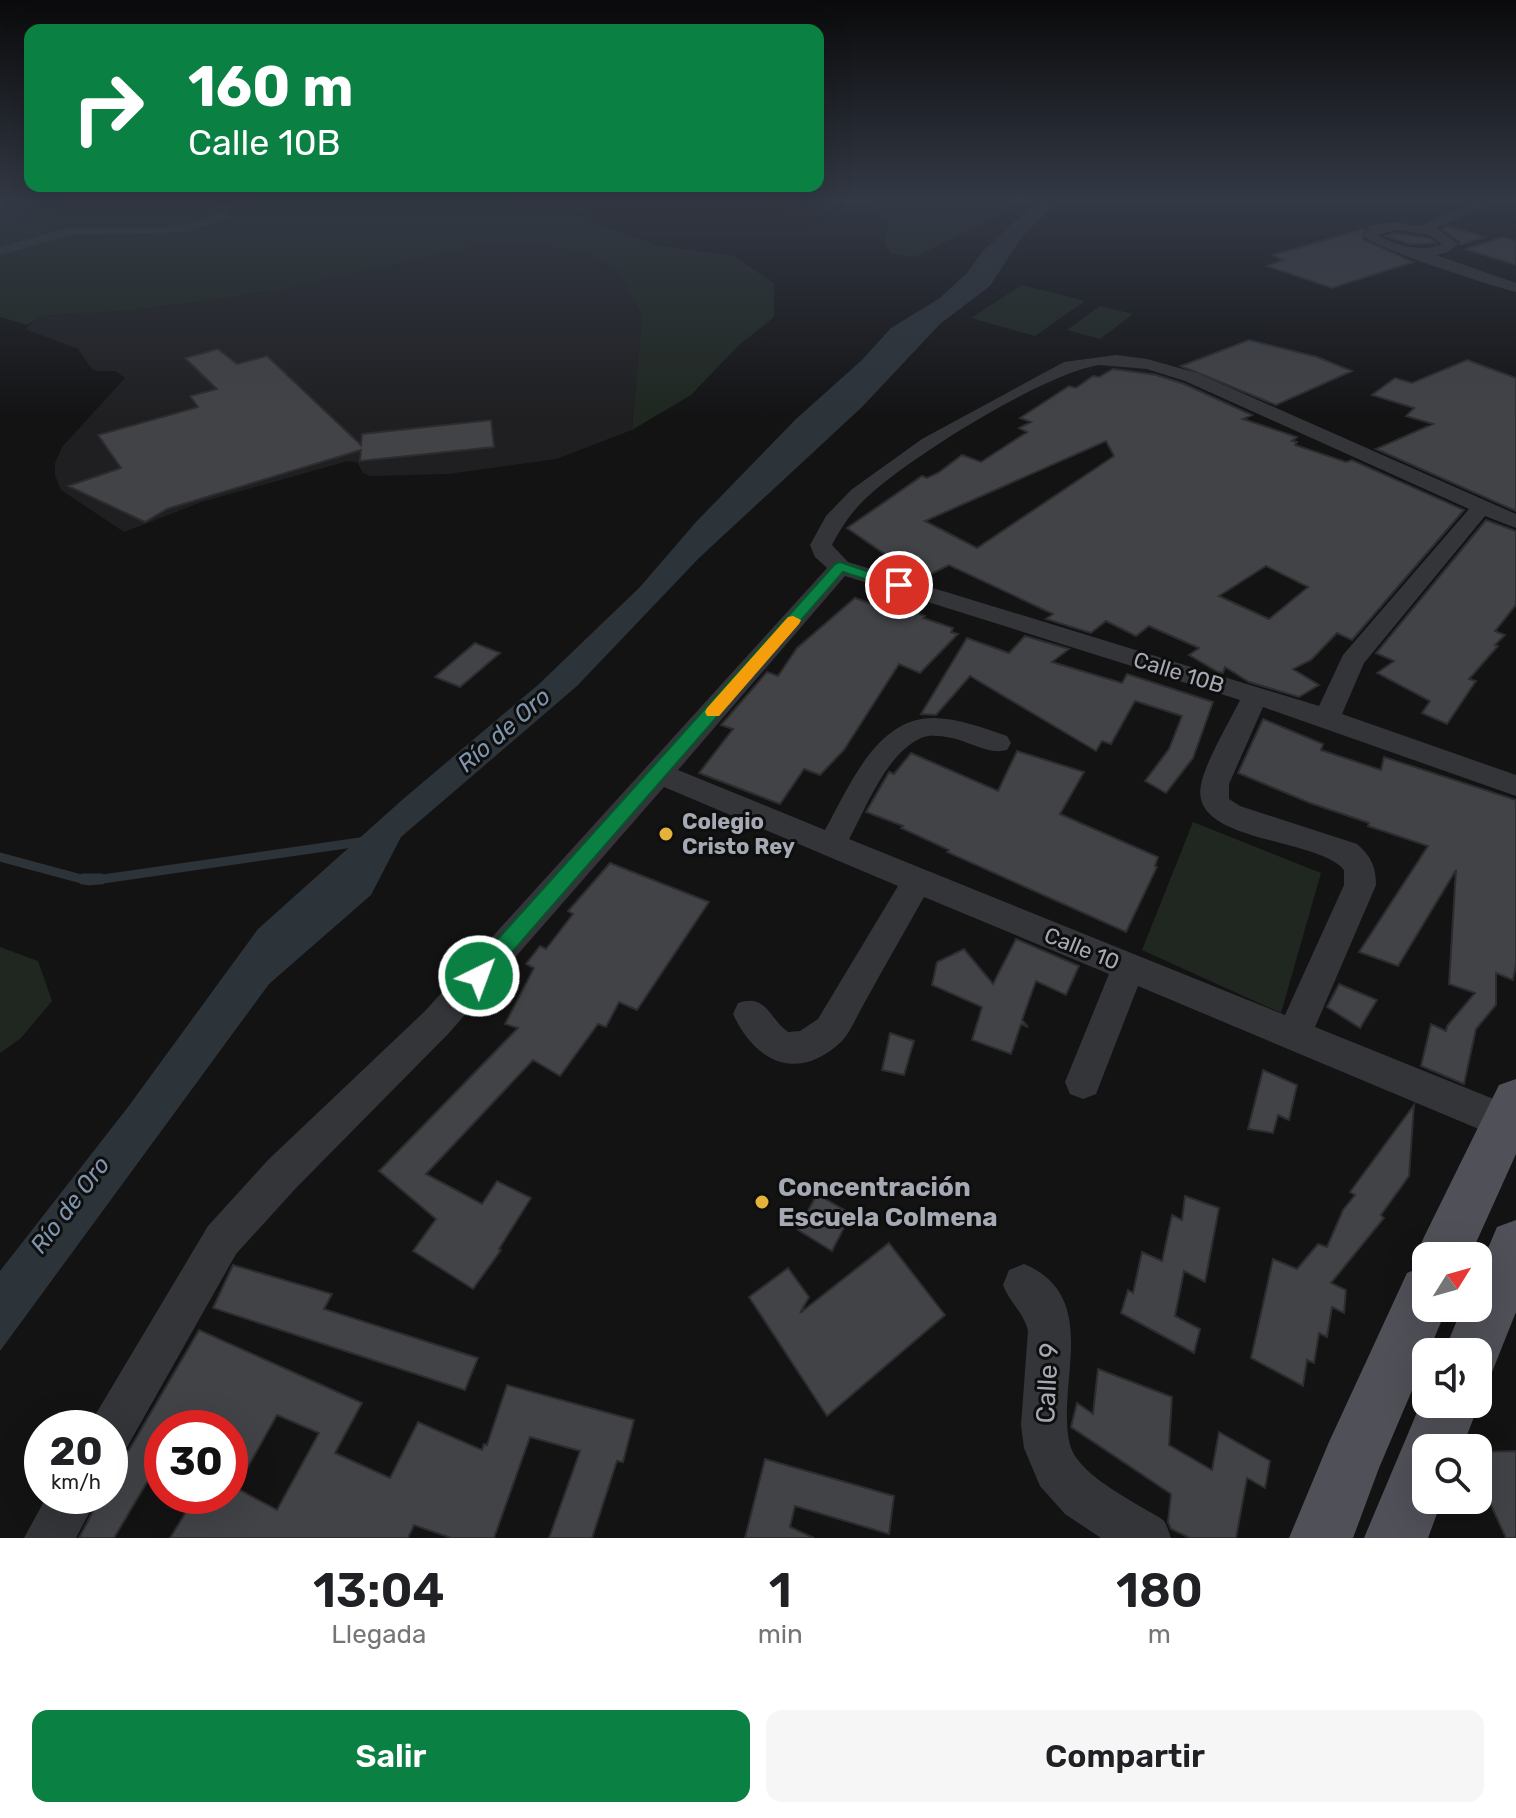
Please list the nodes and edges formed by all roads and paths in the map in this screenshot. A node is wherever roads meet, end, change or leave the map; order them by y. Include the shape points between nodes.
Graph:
1 (1472, 273) edge
2 (1493, 273) edge
3 (1516, 281) edge
4 (1516, 288) edge
5 (1481, 507) junction
6 (1516, 522) edge
7 (840, 567) junction
8 (1255, 695) junction
9 (1327, 718) junction
10 (997, 743) dead end
11 (659, 774) junction
12 (1516, 786) edge
13 (831, 845) junction
14 (918, 880) junction
15 (1129, 967) junction
16 (750, 1014) dead end
17 (1294, 1035) junction
18 (1083, 1082) dead end
19 (1511, 1112) edge
20 (1450, 1242) edge
21 (1516, 1246) edge
22 (1024, 1285) dead end
23 (1413, 1322) edge
24 (1478, 1338) edge
25 (123, 1410) edge
26 (1412, 1510) edge
27 (63, 1514) edge
28 (1405, 1533) edge
29 (49, 1538) edge
30 (1146, 1538) edge
31 (1321, 1538) edge

1 - 4 street
2 - 3 street
5 - 6 street
5 - 7 street via 1191,377 1143,362 1086,363 1025,388 927,443 883,475 827,526 823,552
5 - 9 street via 1352,661
7 - 8 street, Calle 10B
7 - 11 street
8 - 9 street, Calle 10B
8 - 17 street via 1215,784 1215,803 1235,819 1340,850 1356,860 1361,873
9 - 12 street, Calle 10B
10 - 13 street via 953,728 923,727 906,733 888,749
11 - 13 street, Calle 10
11 - 25 street via 437,1022 222,1240
13 - 14 street, Calle 10
14 - 15 street, Calle 10
14 - 16 street via 830,1030 806,1047 782,1048
15 - 17 street, Calle 10
15 - 18 street
17 - 19 street, Calle 10
19 - 20 main road
21 - 24 main road
22 - 30 street, Calle 9 via 1043,1305 1052,1336 1042,1427 1050,1459 1073,1489
23 - 31 main road
26 - 28 main road
27 - 29 street

